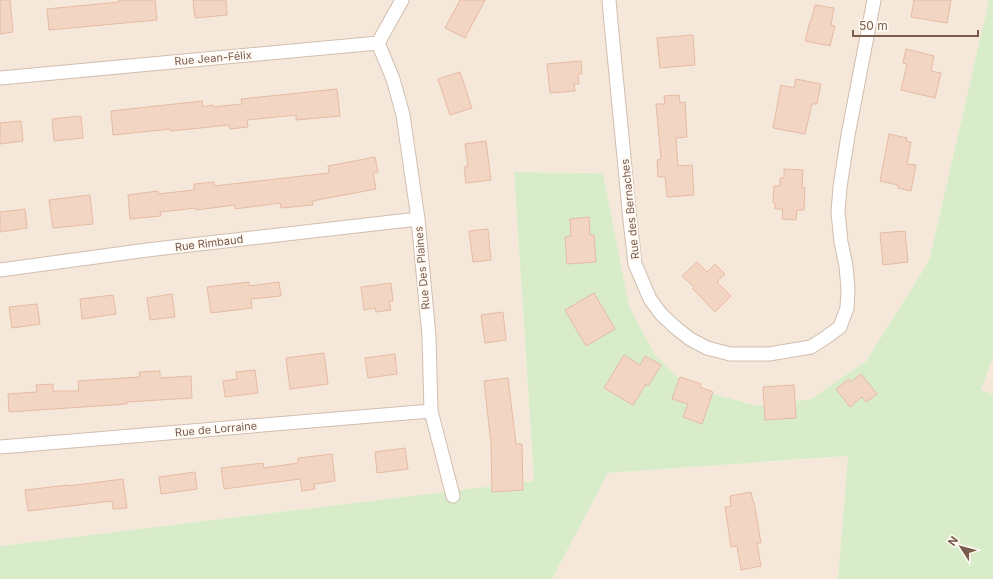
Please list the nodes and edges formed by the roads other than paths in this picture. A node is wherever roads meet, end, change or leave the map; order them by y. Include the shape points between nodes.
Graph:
1 (402, 0) edge
2 (609, 0) edge
3 (874, 0) edge
4 (378, 43) junction
5 (0, 78) edge
6 (418, 219) junction
7 (0, 270) edge
8 (431, 410) junction
9 (0, 447) edge
10 (453, 496) dead end

1 - 4 street
2 - 3 street, Rue des Bernaches via 636,264 650,299 661,314 690,339 707,348 730,354 769,354 811,347 840,326 846,308 848,289 838,212 840,187
4 - 5 street, Rue Jean-Félix
4 - 6 street, Rue Des Plaines via 393,79 403,115
6 - 7 street, Rue Rimbaud via 147,250
6 - 8 street, Rue Des Plaines via 428,336
8 - 9 street, Rue de Lorraine
8 - 10 street, Rue Des Plaines

